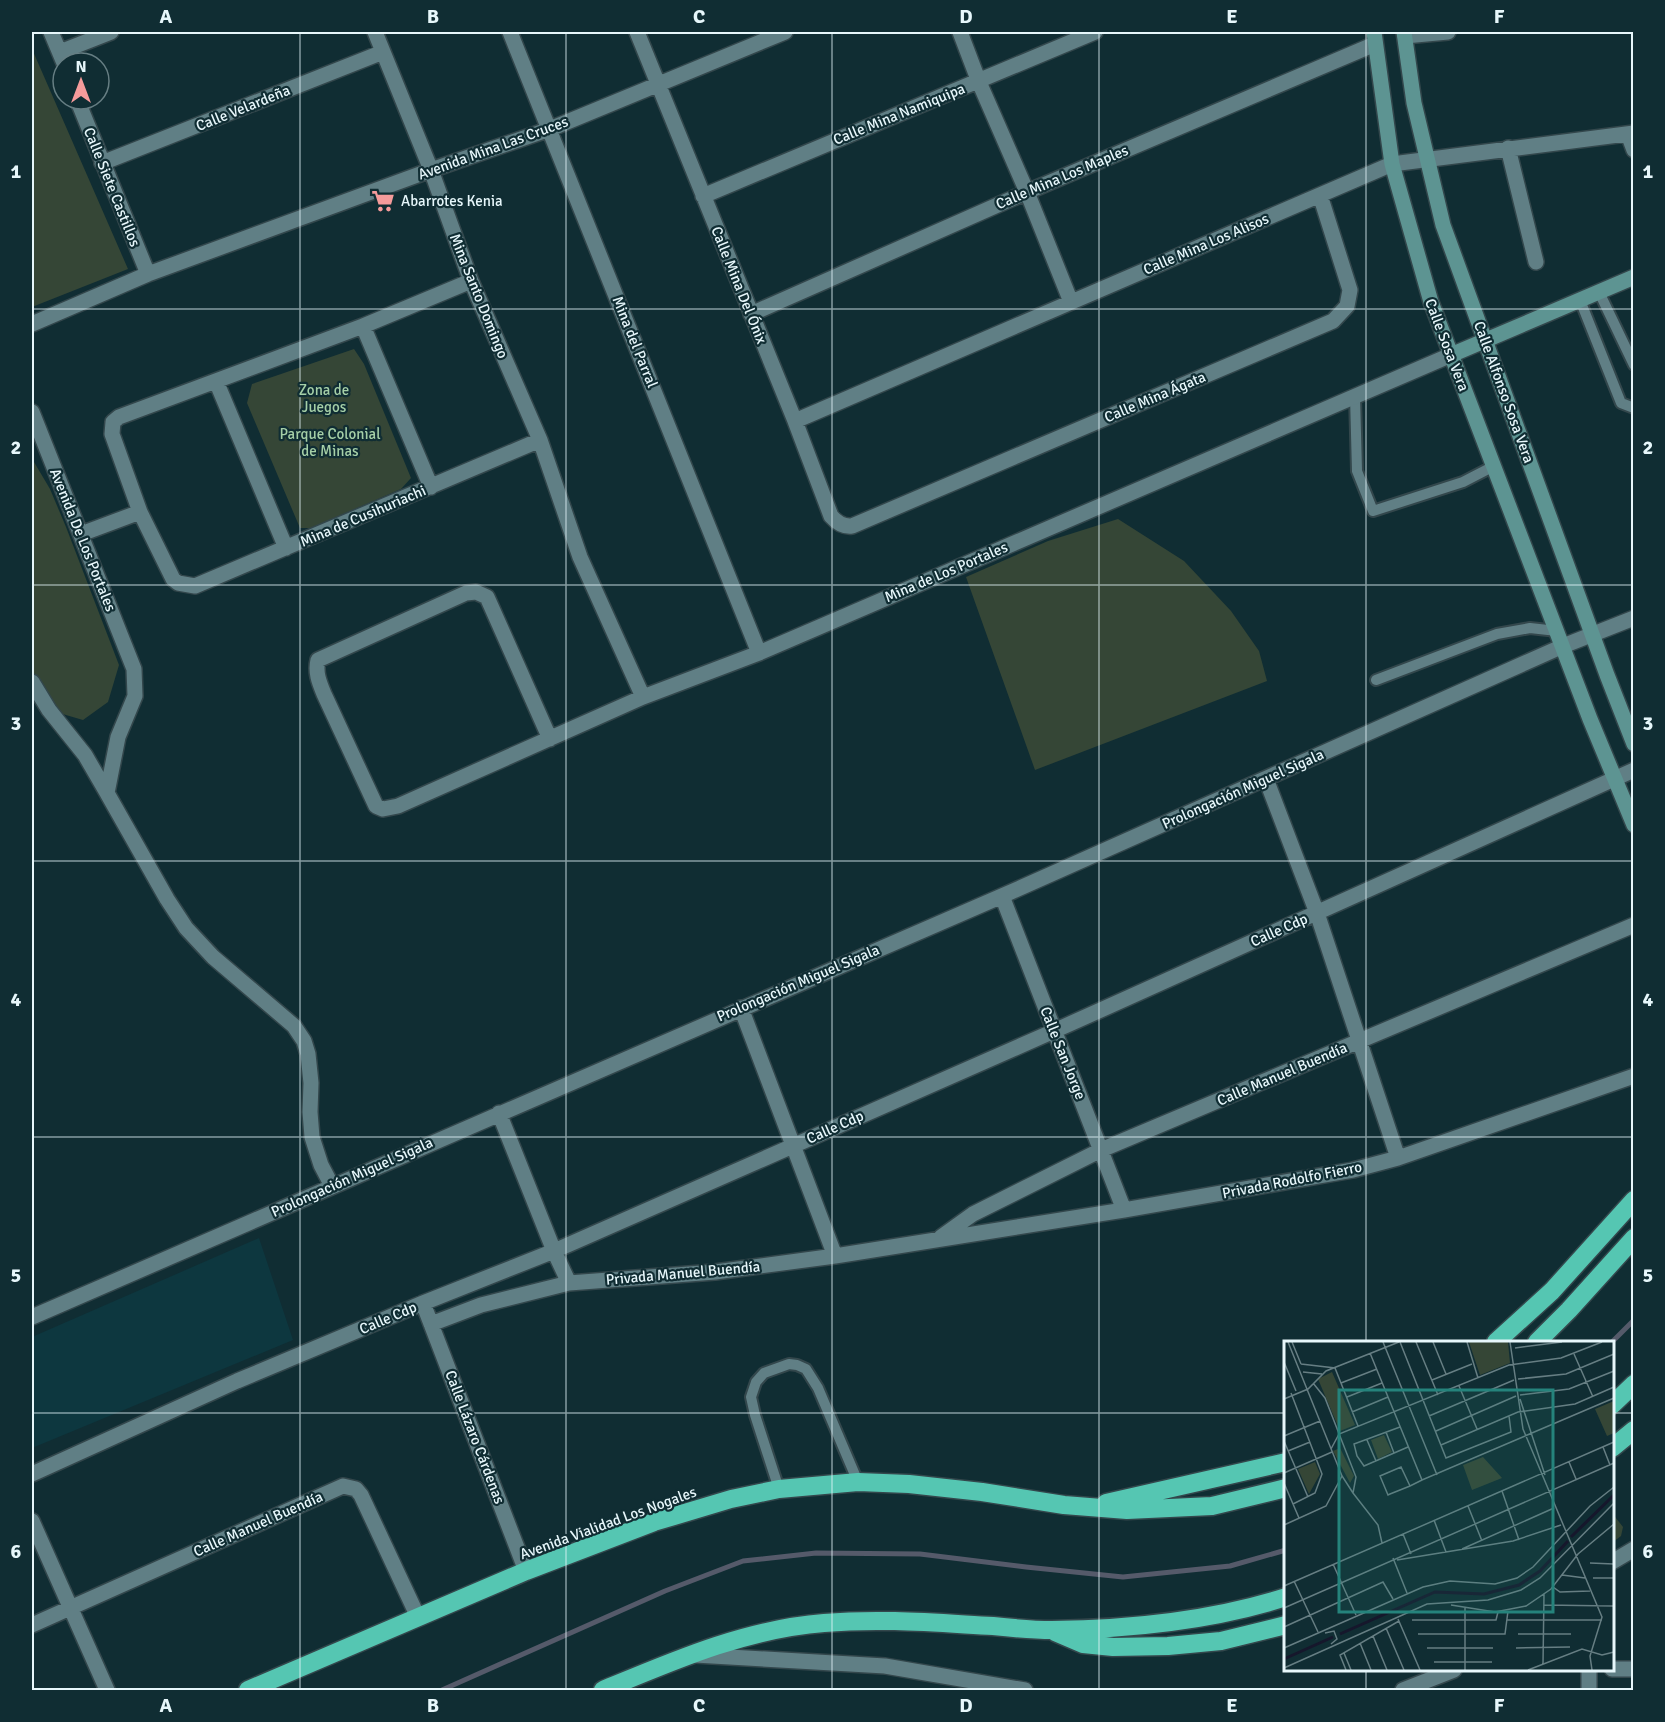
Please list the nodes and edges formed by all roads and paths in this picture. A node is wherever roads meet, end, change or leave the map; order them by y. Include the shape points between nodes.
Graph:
1 (51, 32) edge
2 (111, 32) edge
3 (375, 32) edge
4 (510, 32) edge
5 (636, 32) edge
6 (785, 32) edge
7 (960, 32) edge
8 (1095, 32) edge
9 (1448, 32) edge
10 (1404, 34) edge
11 (768, 35) edge
12 (1374, 38) edge
13 (59, 51) edge
14 (75, 51) edge
15 (383, 52) junction
16 (978, 82) junction
17 (658, 85) junction
18 (82, 111) edge
19 (550, 129) junction
20 (1631, 133) edge
21 (1508, 148) junction
22 (1634, 150) edge
23 (1426, 158) junction
24 (102, 163) junction
25 (1392, 164) junction
26 (431, 170) junction
27 (1027, 192) junction
28 (1320, 195) junction
29 (703, 196) junction
30 (1536, 262) dead end
31 (148, 274) junction
32 (1634, 277) edge
33 (471, 281) junction
34 (1599, 292) junction
35 (1580, 300) junction
36 (1071, 302) junction
37 (751, 314) junction
38 (32, 324) edge
39 (363, 326) junction
40 (1486, 341) junction
41 (1451, 355) junction
42 (1634, 365) edge
43 (216, 381) junction
44 (1355, 396) junction
45 (1634, 408) edge
46 (32, 412) edge
47 (795, 421) junction
48 (540, 440) junction
49 (1494, 466) junction
50 (431, 487) junction
51 (140, 512) junction
52 (852, 526) joint
53 (81, 534) junction
54 (286, 549) junction
55 (1634, 618) edge
56 (1557, 631) junction
57 (1593, 635) junction
58 (1563, 646) junction
59 (759, 653) junction
60 (1376, 680) dead end
61 (32, 682) edge
62 (643, 698) junction
63 (550, 739) junction
64 (1634, 744) edge
65 (1634, 770) edge
66 (1266, 779) junction
67 (1614, 779) junction
68 (107, 793) junction
69 (1634, 825) edge
70 (1002, 896) junction
71 (1317, 913) junction
72 (1634, 925) edge
73 (741, 1008) junction
74 (1054, 1031) junction
75 (1358, 1041) junction
76 (1634, 1076) edge
77 (500, 1113) junction
78 (794, 1145) junction
79 (1101, 1150) junction
80 (1398, 1158) junction
81 (332, 1186) junction
82 (1634, 1200) edge
83 (1124, 1210) junction
84 (1634, 1238) edge
85 (938, 1239) junction
86 (554, 1251) junction
87 (835, 1256) junction
88 (570, 1283) junction
89 (423, 1303) junction
90 (32, 1317) edge
91 (431, 1324) junction
92 (1497, 1341) edge
93 (1538, 1341) edge
94 (1634, 1384) edge
95 (1614, 1403) edge
96 (1634, 1430) edge
97 (1614, 1446) edge
98 (1284, 1462) edge
99 (32, 1474) edge
100 (858, 1482) junction
101 (1284, 1488) edge
102 (779, 1489) junction
103 (1085, 1507) junction
104 (32, 1521) edge
105 (1634, 1548) edge
106 (1614, 1561) edge
107 (526, 1571) junction
108 (1284, 1598) edge
109 (71, 1607) junction
110 (418, 1617) junction
111 (32, 1625) edge
112 (1284, 1625) edge
113 (1051, 1630) junction
114 (688, 1654) junction
115 (1614, 1669) edge
116 (1634, 1669) edge
117 (1451, 1671) edge
118 (1589, 1671) edge
119 (978, 1686) edge
120 (107, 1690) edge
121 (248, 1690) edge
122 (603, 1690) edge
123 (1025, 1690) edge
124 (1402, 1690) edge
125 (1589, 1690) edge

1 - 13 street
2 - 14 street
3 - 15 street, Mina Santo Domingo
4 - 19 street, Mina del Parral
5 - 17 street, Calle Mina Del Ónix
6 - 11 street, Avenida Mina Las Cruces
7 - 16 street
8 - 16 street, Calle Mina Namiquipa
9 - 10 street
10 - 23 main road, Calle Alfonso Sosa Vera
11 - 17 street, Avenida Mina Las Cruces
12 - 25 main road, Calle Sosa Vera
12 - 27 street, Calle Mina Los Maples
15 - 24 street, Calle Velardeña
15 - 26 street, Mina Santo Domingo
16 - 27 street
16 - 29 street, Calle Mina Namiquipa
17 - 19 street, Avenida Mina Las Cruces
17 - 29 street, Calle Mina Del Ónix
18 - 24 street, Calle Siete Castillos
19 - 26 street, Avenida Mina Las Cruces
19 - 59 street, Mina del Parral
20 - 21 street, Calle Mina Los Alisos
20 - 22 street
21 - 23 street, Calle Mina Los Alisos
21 - 30 street
23 - 25 street, Calle Mina Los Alisos
23 - 40 main road, Calle Alfonso Sosa Vera via 1443,225
24 - 31 street, Calle Siete Castillos
25 - 28 street, Calle Mina Los Alisos
25 - 41 main road, Calle Sosa Vera via 1431,302
26 - 31 street, Avenida Mina Las Cruces
26 - 33 street, Mina Santo Domingo
27 - 36 street
27 - 37 street, Calle Mina Los Maples
28 - 36 street, Calle Mina Los Alisos
28 - 52 street, Calle Mina Ágata via 1350,290 1347,306 1332,321
29 - 37 street, Calle Mina Del Ónix
31 - 38 street, Avenida Mina Las Cruces
32 - 34 main road
33 - 39 street
33 - 48 street, Mina Santo Domingo
34 - 35 main road
34 - 42 lane
35 - 40 main road
35 - 45 lane via 1622,404
36 - 47 street, Calle Mina Los Alisos
37 - 47 street, Calle Mina Del Ónix
39 - 43 street
39 - 50 street
40 - 41 main road
40 - 57 main road, Calle Alfonso Sosa Vera
41 - 44 street, Mina de Los Portales
41 - 49 main road, Calle Sosa Vera
43 - 51 street via 113,422 112,434
43 - 54 street
44 - 49 lane via 1357,471 1373,511 1463,482
44 - 59 street, Mina de Los Portales
46 - 53 street, Avenida De Los Portales
47 - 52 street, Calle Mina Del Ónix via 831,516 839,524
48 - 50 street, Mina de Cusihuriachi
48 - 62 street, Mina Santo Domingo via 584,566
49 - 56 main road, Calle Sosa Vera
50 - 54 street, Mina de Cusihuriachi
51 - 53 street
51 - 54 street, Mina de Cusihuriachi via 173,579 186,586 195,586
53 - 68 street, Avenida De Los Portales via 134,669 135,696 118,737
55 - 57 street, Prolongación Miguel Sigala
56 - 58 main road, Calle Sosa Vera
56 - 60 lane via 1530,628 1497,634
57 - 58 street, Prolongación Miguel Sigala
57 - 64 main road, Calle Alfonso Sosa Vera
58 - 66 street, Prolongación Miguel Sigala
58 - 67 main road
59 - 62 street, Mina de Los Portales
61 - 68 street via 85,755
62 - 63 street, Mina de Los Portales
63 - 63 street, Mina de Los Portales via 487,597 481,593 466,593 318,660 316,668 324,693 376,806 383,809 398,806
65 - 67 street, Calle Cdp
66 - 70 street, Prolongación Miguel Sigala
66 - 71 street
67 - 69 main road
67 - 71 street, Calle Cdp
68 - 81 street via 186,928 213,957 294,1026 304,1041 312,1137
70 - 73 street, Prolongación Miguel Sigala
70 - 74 street, Calle San Jorge
71 - 74 street, Calle Cdp
71 - 75 street
72 - 75 street, Calle Manuel Buendía
73 - 77 street, Prolongación Miguel Sigala
73 - 78 street
74 - 78 street, Calle Cdp
74 - 79 street, Calle San Jorge
75 - 79 street, Calle Manuel Buendía
75 - 80 street
76 - 80 street, Privada Rodolfo Fierro
77 - 81 street, Prolongación Miguel Sigala
77 - 86 street
78 - 86 street, Calle Cdp
78 - 87 street
79 - 83 street, Calle San Jorge
79 - 85 street, Calle Manuel Buendía via 973,1214
80 - 83 street, Privada Rodolfo Fierro via 1353,1170
81 - 90 street, Prolongación Miguel Sigala
82 - 92 highway via 1552,1291
83 - 85 street, Privada Rodolfo Fierro
84 - 93 highway
85 - 87 street, Privada Manuel Buendía
86 - 88 street
86 - 89 street, Calle Cdp
87 - 88 street, Privada Manuel Buendía via 715,1272
88 - 91 street, Privada Manuel Buendía via 481,1305
89 - 91 street, Calle Lázaro Cárdenas
89 - 99 street, Calle Cdp via 237,1381
91 - 107 street, Calle Lázaro Cárdenas
94 - 95 highway
96 - 97 highway
98 - 103 highway
100 - 102 highway, Avenida Vialidad Los Nogales
100 - 102 lane via 818,1388 806,1369 789,1365 764,1373 751,1397
100 - 103 highway, Avenida Vialidad Los Nogales via 909,1484
101 - 103 highway, Avenida Vialidad Los Nogales via 1212,1506 1127,1510
102 - 107 highway, Avenida Vialidad Los Nogales via 654,1522
104 - 109 street
105 - 106 street
107 - 110 highway, Avenida Vialidad Los Nogales
108 - 113 highway via 1250,1609 1157,1624
109 - 110 street, Calle Manuel Buendía via 343,1486 356,1489 361,1495
109 - 111 street, Calle Manuel Buendía
109 - 120 street
110 - 121 highway, Avenida Vialidad Los Nogales
112 - 113 highway via 1221,1641 1168,1646 1083,1644
113 - 114 highway via 894,1620 823,1623 754,1634
114 - 119 street via 885,1666
114 - 122 highway
115 - 116 street
117 - 124 street
118 - 125 street
119 - 123 street

